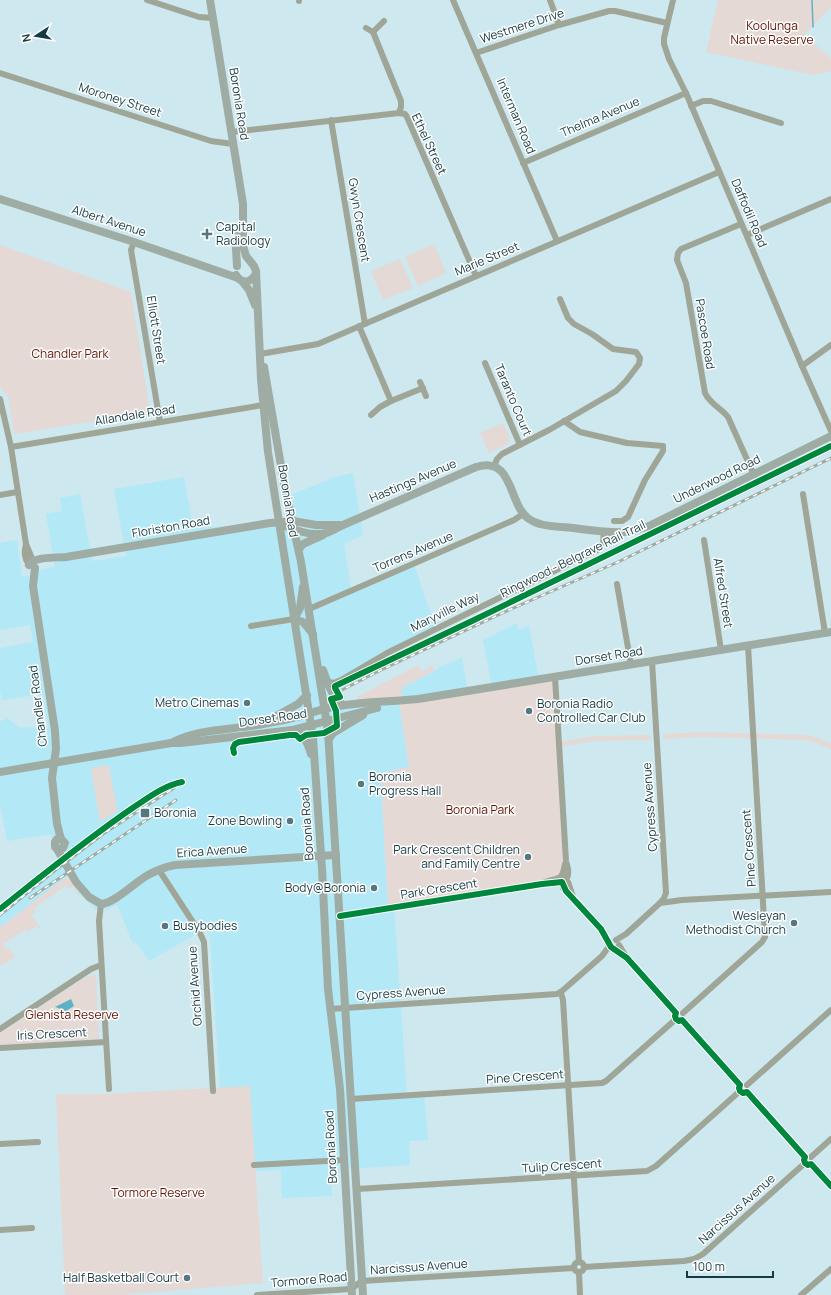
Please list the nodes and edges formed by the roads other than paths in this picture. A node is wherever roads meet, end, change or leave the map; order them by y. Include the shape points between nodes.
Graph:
1 (147, 0) edge
2 (210, 0) edge
3 (454, 0) edge
4 (550, 0) edge
5 (673, 0) edge
6 (213, 18) junction
7 (384, 21) dead end
8 (667, 23) junction
9 (559, 25) junction
10 (366, 28) dead end
11 (373, 32) junction
12 (476, 53) junction
13 (0, 73) edge
14 (686, 93) junction
15 (691, 106) junction
16 (399, 113) junction
17 (331, 120) junction
18 (781, 123) dead end
19 (232, 132) junction
20 (234, 144) junction
21 (524, 162) junction
22 (719, 172) junction
23 (0, 199) edge
24 (831, 199) edge
25 (243, 212) junction
26 (741, 224) junction
27 (747, 235) junction
28 (558, 241) junction
29 (134, 242) junction
30 (251, 263) junction
31 (237, 267) junction
32 (211, 268) junction
33 (255, 275) junction
34 (476, 276) junction
35 (240, 280) junction
36 (560, 299) dead end
37 (257, 310) junction
38 (362, 325) junction
39 (831, 345) edge
40 (260, 354) junction
41 (485, 363) dead end
42 (802, 366) junction
43 (420, 382) dead end
44 (423, 388) junction
45 (426, 396) dead end
46 (0, 399) edge
47 (392, 401) junction
48 (263, 405) junction
49 (371, 415) dead end
50 (564, 421) junction
51 (160, 422) junction
52 (831, 431) edge
53 (831, 436) edge
54 (520, 445) junction
55 (11, 447) junction
56 (494, 467) junction
57 (754, 474) junction
58 (17, 492) junction
59 (803, 494) dead end
60 (0, 495) edge
61 (524, 514) junction
62 (293, 521) junction
63 (614, 521) dead end
64 (279, 523) junction
65 (343, 525) junction
66 (295, 530) junction
67 (607, 531) junction
68 (327, 533) junction
69 (704, 540) dead end
70 (299, 549) junction
71 (301, 562) junction
72 (32, 565) junction
73 (286, 565) junction
74 (305, 580) junction
75 (617, 584) dead end
76 (309, 608) junction
77 (294, 618) junction
78 (251, 626) dead end
79 (828, 632) edge
80 (314, 636) junction
81 (748, 646) junction
82 (316, 650) junction
83 (721, 650) junction
84 (652, 661) junction
85 (631, 665) junction
86 (555, 677) junction
87 (328, 682) junction
88 (307, 695) junction
89 (391, 702) junction
90 (344, 705) junction
91 (325, 708) junction
92 (377, 708) junction
93 (310, 713) junction
94 (327, 721) junction
95 (262, 724) junction
96 (311, 725) junction
97 (292, 730) junction
98 (329, 739) junction
99 (171, 743) junction
100 (54, 762) junction
101 (316, 771) junction
102 (0, 772) edge
103 (321, 855) junction
104 (336, 855) junction
105 (159, 870) junction
106 (563, 880) junction
107 (831, 892) edge
108 (763, 896) junction
109 (662, 901) junction
110 (101, 904) junction
111 (340, 916) junction
112 (615, 944) junction
113 (102, 965) junction
114 (561, 993) junction
115 (345, 1008) junction
116 (330, 1009) junction
117 (831, 1010) edge
118 (679, 1016) junction
119 (0, 1030) edge
120 (106, 1042) junction
121 (0, 1048) edge
122 (568, 1086) junction
123 (742, 1087) junction
124 (109, 1089) dead end
125 (213, 1091) dead end
126 (351, 1099) junction
127 (831, 1139) edge
128 (38, 1142) dead end
129 (0, 1144) edge
130 (344, 1160) junction
131 (808, 1160) junction
132 (254, 1165) dead end
133 (574, 1176) junction
134 (831, 1186) edge
135 (357, 1189) junction
136 (32, 1228) dead end
137 (0, 1230) edge
138 (579, 1269) junction
139 (831, 1269) edge
140 (362, 1281) junction
141 (351, 1292) edge
142 (257, 1295) edge
143 (363, 1295) edge
144 (580, 1295) edge
145 (801, 1295) edge

1 - 6 street via 199,17
2 - 6 main road, Boronia Road
3 - 12 street, Interman Road
4 - 9 street
5 - 8 street, Daffodil Road
6 - 19 main road, Boronia Road
7 - 11 street
8 - 9 street, Westmere Drive via 609,11
8 - 14 street, Daffodil Road via 664,38 666,51
9 - 12 street, Westmere Drive
10 - 11 street
11 - 16 street via 401,101
12 - 21 street, Interman Road
13 - 20 street, Moroney Street via 211,141
14 - 15 street, Daffodil Road
14 - 21 street, Thelma Avenue
15 - 18 street via 711,101
15 - 22 street, Daffodil Road
16 - 17 street, Ethel Street
16 - 34 street, Ethel Street via 407,117
17 - 19 street, Ethel Street
17 - 38 street, Gwyn Crescent
19 - 20 main road, Boronia Road
20 - 25 main road, Boronia Road
21 - 28 street, Interman Road
22 - 26 street, Daffodil Road
22 - 28 street, Marie Street
23 - 29 main road, Albert Avenue
24 - 27 street
25 - 30 main road, Boronia Road via 243,246
25 - 31 main road, Boronia Road via 236,249
26 - 27 street, Daffodil Road
26 - 57 street, Pascoe Road via 683,248 676,257 686,283 705,393 728,417
27 - 42 street, Daffodil Road
28 - 34 street, Marie Street
29 - 32 main road, Albert Avenue
29 - 51 street, Elliott Street via 131,250
30 - 31 main road via 243,262
30 - 33 main road via 255,268
31 - 32 main road, Albert Avenue
31 - 35 main road via 236,273
32 - 35 main road, Albert Avenue
33 - 35 main road via 250,280
33 - 37 main road, Boronia Road
34 - 38 street, Marie Street
35 - 37 main road, Boronia Road via 252,296
36 - 50 street via 572,323 613,349 636,352 640,358 637,367 619,388
37 - 40 main road, Boronia Road
38 - 40 street, Marie Street via 318,344
38 - 47 street, Gwyn Crescent
39 - 42 street
40 - 48 main road, Boronia Road
40 - 62 main road, Boronia Road via 267,379 284,489
41 - 54 street, Taranto Court
42 - 52 street, Daffodil Road
43 - 44 street
44 - 45 street
44 - 47 street
46 - 55 street, Chandler Road
47 - 49 street
48 - 51 street, Allandale Road
48 - 64 main road, Boronia Road
50 - 54 street
50 - 63 street via 580,432 627,443 663,446 663,451 645,480 628,516 622,521
51 - 55 street, Allandale Road
53 - 57 main road, Underwood Road
54 - 56 street via 502,454
55 - 58 street, Chandler Road
56 - 61 main road via 506,476
56 - 65 main road, Hastings Avenue via 476,467
57 - 67 main road, Underwood Road via 649,526 632,531
58 - 60 street
58 - 72 street, Chandler Road via 26,544 24,551 26,560
59 - 79 street
61 - 67 main road via 545,525
61 - 76 street, Torrens Avenue
62 - 64 main road, Hastings Avenue
62 - 65 main road, Hastings Avenue via 316,525
62 - 66 main road, Boronia Road
64 - 66 main road
64 - 72 main road, Floriston Road via 50,559
64 - 73 main road, Boronia Road
65 - 68 main road, Hastings Avenue
66 - 68 main road, Hastings Avenue via 316,534
66 - 70 main road, Boronia Road
67 - 87 street, Maryville Way via 603,543 597,550 387,653 341,680
68 - 70 main road
69 - 83 street, Alfred Street
70 - 71 main road, Boronia Road
71 - 73 main road
71 - 74 main road, Boronia Road
72 - 100 main road, Chandler Road via 33,586 56,731
73 - 77 main road, Boronia Road
74 - 76 main road, Boronia Road
74 - 77 main road via 300,608
75 - 85 street
76 - 80 main road, Boronia Road
77 - 78 street
77 - 80 main road via 303,622
77 - 88 main road, Boronia Road
79 - 81 main road, Dorset Road
80 - 82 main road, Boronia Road
81 - 83 main road, Dorset Road
81 - 108 street, Pine Crescent
82 - 87 main road, Boronia Road
82 - 91 main road, Boronia Road
83 - 84 main road, Dorset Road
84 - 85 main road, Dorset Road
84 - 109 street, Cypress Avenue via 666,890
85 - 86 main road, Dorset Road
86 - 89 main road, Dorset Road
86 - 106 street via 566,861 569,873
87 - 90 main road, Boronia Road via 338,702
88 - 93 main road, Boronia Road
88 - 95 main road via 298,704
89 - 90 main road, Dorset Road via 375,701
89 - 92 main road, Dorset Road
90 - 91 main road, Dorset Road
91 - 93 main road, Dorset Road
91 - 94 main road, Boronia Road
92 - 94 main road, Dorset Road
92 - 98 main road, Dorset Road via 338,730
93 - 95 main road, Dorset Road
93 - 96 main road, Boronia Road
94 - 96 main road, Dorset Road
94 - 98 main road, Boronia Road
95 - 99 main road, Dorset Road via 212,731 180,738
96 - 97 main road, Dorset Road
96 - 101 main road, Boronia Road
97 - 99 main road, Dorset Road
97 - 101 main road via 299,732 306,741
98 - 104 main road, Boronia Road
99 - 100 main road, Dorset Road
100 - 102 main road, Dorset Road
100 - 110 main road, Chandler Road via 52,778 59,840 54,845 60,849 71,874 89,897
101 - 103 main road, Boronia Road
103 - 104 main road, Erica Avenue
103 - 105 main road, Erica Avenue via 184,864
103 - 116 main road, Boronia Road
104 - 111 main road, Boronia Road
105 - 110 main road, Erica Avenue via 111,901
105 - 125 street, Orchid Avenue via 204,942
106 - 111 street, Park Crescent
106 - 112 street via 566,891
107 - 108 street
108 - 109 street
108 - 118 street, Pine Crescent via 764,940
109 - 112 street
110 - 113 street via 99,921
111 - 115 main road, Boronia Road
112 - 114 street
112 - 118 street
113 - 119 street via 91,969
113 - 120 street
114 - 115 street, Cypress Avenue
114 - 122 street
115 - 116 street, Cypress Avenue
115 - 126 main road, Boronia Road
116 - 130 main road, Boronia Road via 340,1089
117 - 123 street, Tulip Crescent
118 - 122 street, Pine Crescent via 605,1082
118 - 123 street
120 - 121 street, Iris Crescent
120 - 124 street
122 - 126 street, Pine Crescent
122 - 133 street
123 - 131 street via 743,1093 747,1092
123 - 133 street, Tulip Crescent via 650,1170
126 - 135 main road, Boronia Road
127 - 131 street, Narcissus Avenue
128 - 129 street
130 - 132 street
130 - 141 main road, Boronia Road
131 - 134 street
131 - 138 street, Narcissus Avenue via 696,1258
133 - 135 street, Tulip Crescent
133 - 138 street via 578,1262 575,1264
135 - 140 main road, Boronia Road
136 - 137 street
138 - 140 street, Narcissus Avenue
138 - 144 street
139 - 145 street
140 - 141 street, Tormore Road
140 - 143 main road, Boronia Road
141 - 142 street, Tormore Road

